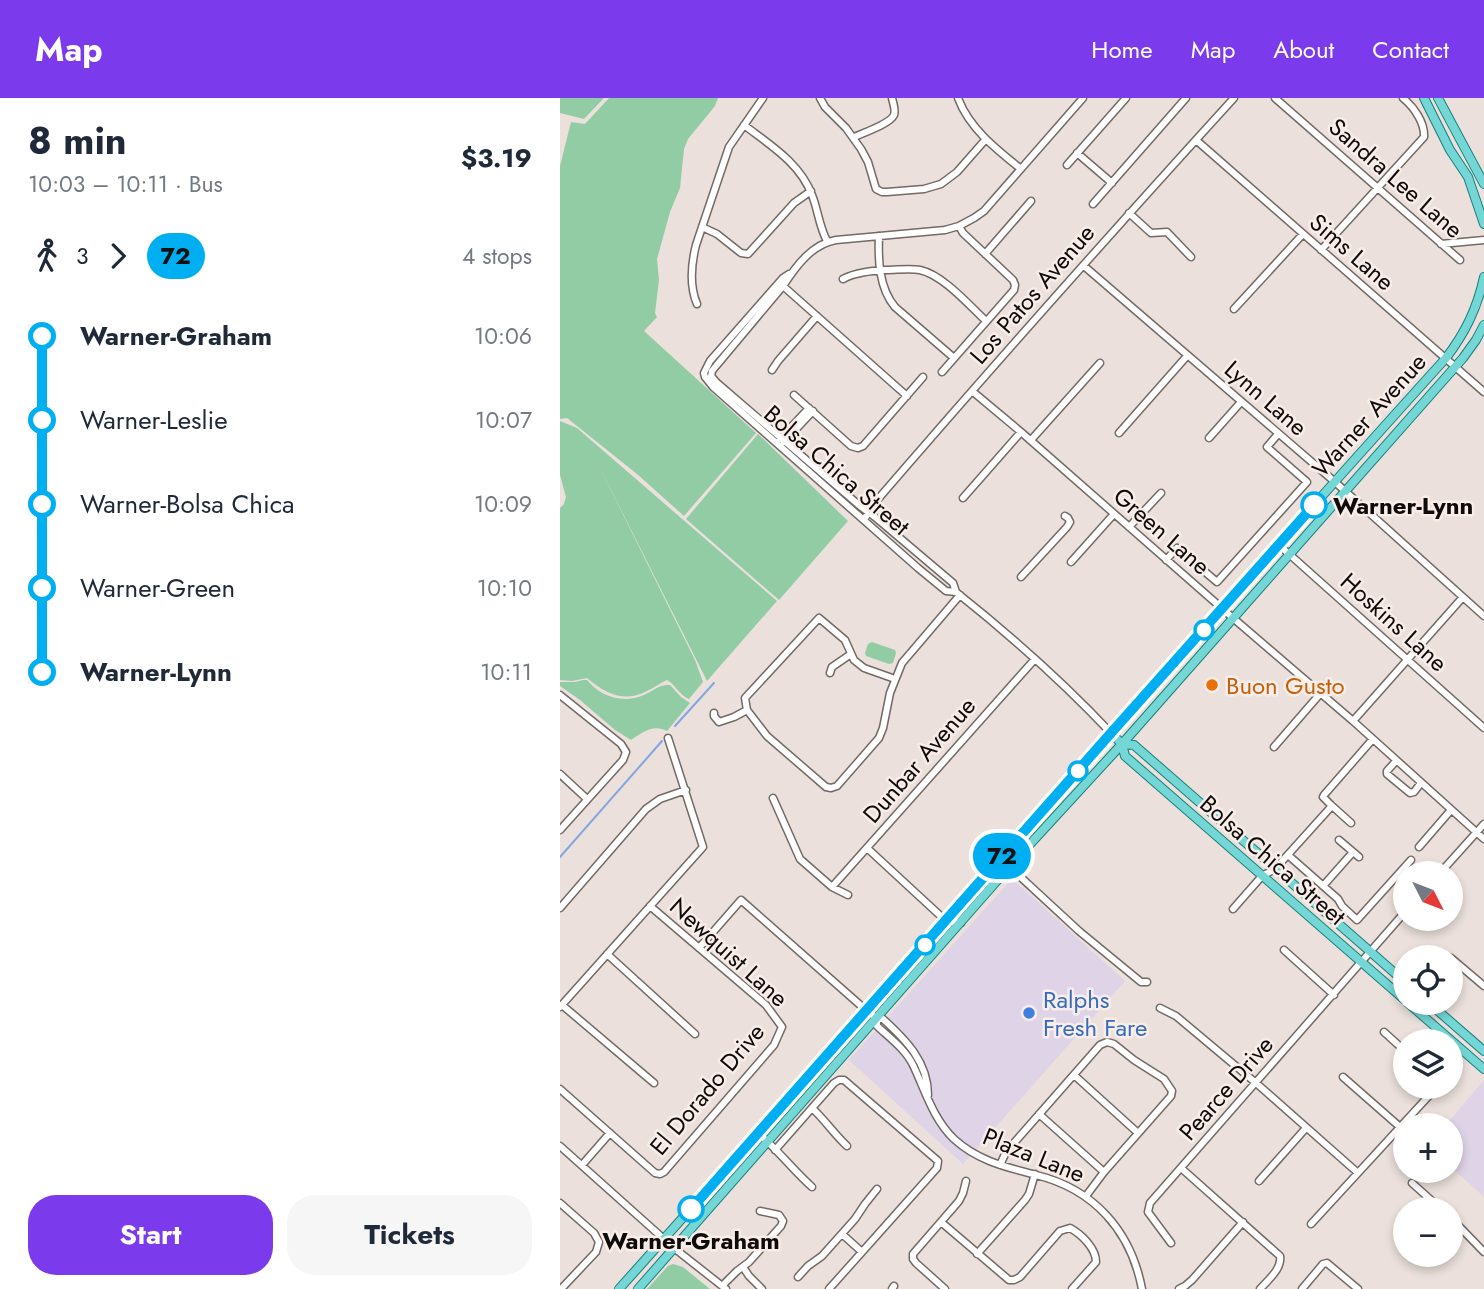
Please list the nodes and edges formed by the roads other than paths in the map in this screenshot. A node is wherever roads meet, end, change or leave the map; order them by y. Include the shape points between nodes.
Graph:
1 (763, 98) edge
2 (820, 98) edge
3 (892, 98) edge
4 (958, 98) edge
5 (1083, 98) edge
6 (1125, 98) edge
7 (1186, 98) edge
8 (1234, 98) edge
9 (1276, 98) edge
10 (1403, 98) edge
11 (1424, 98) edge
12 (1438, 98) edge
13 (744, 125) junction
14 (854, 137) junction
15 (986, 139) junction
16 (1196, 140) junction
17 (1077, 153) junction
18 (1067, 165) dead end
19 (1021, 169) junction
20 (1112, 183) junction
21 (1484, 184) edge
22 (1378, 187) junction
23 (811, 191) junction
24 (1031, 201) dead end
25 (1093, 204) dead end
26 (1129, 214) junction
27 (1484, 224) edge
28 (960, 226) junction
29 (702, 227) junction
30 (1303, 234) junction
31 (879, 236) junction
32 (1484, 240) edge
33 (827, 241) junction
34 (1441, 244) junction
35 (1321, 250) junction
36 (985, 254) junction
37 (1191, 257) dead end
38 (1460, 260) dead end
39 (1084, 266) junction
40 (881, 270) junction
41 (791, 274) junction
42 (1484, 277) edge
43 (843, 279) dead end
44 (783, 286) junction
45 (697, 304) dead end
46 (1234, 309) dead end
47 (817, 316) junction
48 (986, 321) junction
49 (1484, 325) edge
50 (1187, 356) junction
51 (954, 358) junction
52 (1446, 358) junction
53 (1100, 363) dead end
54 (1455, 367) junction
55 (772, 370) dead end
56 (942, 372) dead end
57 (923, 377) dead end
58 (972, 391) junction
59 (1484, 392) edge
60 (794, 395) dead end
61 (906, 396) junction
62 (1241, 402) junction
63 (811, 410) junction
64 (1021, 432) junction
65 (1119, 433) dead end
66 (1278, 434) junction
67 (1209, 438) dead end
68 (1031, 440) junction
69 (781, 442) junction
70 (1335, 482) junction
71 (1346, 491) junction
72 (1161, 493) dead end
73 (963, 498) dead end
74 (868, 512) junction
75 (1114, 514) junction
76 (1065, 516) dead end
77 (864, 520) junction
78 (1129, 527) junction
79 (1279, 545) junction
80 (1290, 555) junction
81 (1166, 560) junction
82 (1071, 562) dead end
83 (1021, 577) dead end
84 (958, 594) junction
85 (1463, 597) junction
86 (1223, 608) junction
87 (1484, 616) edge
88 (1233, 618) junction
89 (851, 654) junction
90 (1035, 659) junction
91 (1407, 659) junction
92 (830, 673) dead end
93 (895, 679) junction
94 (1320, 694) junction
95 (560, 695) edge
96 (747, 710) junction
97 (714, 713) dead end
98 (1353, 721) junction
99 (1484, 728) edge
100 (1111, 733) junction
101 (668, 738) dead end
102 (1372, 740) junction
103 (1122, 744) junction
104 (1274, 747) dead end
105 (1396, 761) junction
106 (560, 774) edge
107 (1421, 783) junction
108 (686, 790) junction
109 (773, 798) dead end
110 (587, 799) junction
111 (1331, 805) junction
112 (1451, 810) junction
113 (1216, 817) junction
114 (1351, 823) dead end
115 (1484, 824) edge
116 (1207, 827) junction
117 (560, 830) edge
118 (1476, 832) junction
119 (1484, 839) edge
120 (1339, 840) dead end
121 (1419, 847) dead end
122 (867, 848) junction
123 (1288, 855) junction
124 (1000, 858) junction
125 (1411, 860) dead end
126 (1451, 861) edge
127 (1009, 867) junction
128 (1275, 869) junction
129 (1262, 876) junction
130 (1323, 886) junction
131 (832, 887) junction
132 (848, 895) dead end
133 (650, 906) junction
134 (560, 908) edge
135 (1233, 909) dead end
136 (946, 920) junction
137 (961, 923) junction
138 (1393, 926) edge
139 (699, 948) junction
140 (1284, 950) dead end
141 (1370, 952) junction
142 (607, 954) junction
143 (1362, 962) junction
144 (1463, 968) edge
145 (1393, 972) edge
146 (1147, 982) dead end
147 (1484, 986) edge
148 (1393, 990) edge
149 (1334, 995) junction
150 (561, 1006) edge
151 (1160, 1008) dead end
152 (867, 1010) junction
153 (1422, 1015) edge
154 (1443, 1015) edge
155 (877, 1018) junction
156 (782, 1027) joint
157 (1384, 1032) dead end
158 (695, 1034) dead end
159 (1393, 1040) edge
160 (1484, 1051) edge
161 (1484, 1069) edge
162 (1074, 1075) junction
163 (1343, 1077) dead end
164 (654, 1083) dead end
165 (1256, 1083) junction
166 (560, 1089) edge
167 (1426, 1099) edge
168 (813, 1108) junction
169 (1412, 1113) edge
170 (1039, 1114) junction
171 (1393, 1122) edge
172 (1306, 1128) junction
173 (610, 1133) junction
174 (759, 1133) junction
175 (1138, 1133) junction
176 (1393, 1134) edge
177 (767, 1141) junction
178 (560, 1146) edge
179 (847, 1146) dead end
180 (775, 1150) junction
181 (582, 1165) junction
182 (1000, 1165) junction
183 (1181, 1168) junction
184 (1104, 1172) junction
185 (1358, 1173) junction
186 (1035, 1174) junction
187 (966, 1181) dead end
188 (1259, 1181) dead end
189 (1412, 1183) dead end
190 (812, 1187) dead end
191 (877, 1189) dead end
192 (1086, 1196) junction
193 (1428, 1197) edge
194 (560, 1203) edge
195 (760, 1211) dead end
196 (941, 1222) junction
197 (1243, 1222) junction
198 (1311, 1224) dead end
199 (1463, 1230) edge
200 (842, 1234) junction
201 (664, 1239) junction
202 (1171, 1243) dead end
203 (674, 1248) junction
204 (862, 1252) junction
205 (1484, 1252) edge
206 (977, 1254) junction
207 (743, 1267) junction
208 (798, 1277) dead end
209 (724, 1287) edge
210 (561, 1288) edge
211 (942, 1288) edge
212 (1306, 1288) edge
213 (619, 1289) edge
214 (638, 1289) edge
215 (762, 1289) edge
216 (829, 1289) edge
217 (1072, 1289) edge
218 (1142, 1289) edge
219 (1179, 1289) edge
220 (1260, 1289) edge
221 (1358, 1289) edge

1 - 13 street
2 - 14 street
3 - 14 street via 893,117
4 - 15 street via 967,118
5 - 19 street
6 - 17 street
7 - 20 street
8 - 16 street, Los Patos Avenue
9 - 22 street, Sandra Lee Lane
10 - 22 street via 1414,110 1424,135
11 - 27 main road via 1468,177
12 - 21 main road
13 - 23 street via 785,156
13 - 29 street via 729,147
14 - 15 street via 876,188 882,192 941,184
15 - 19 street
16 - 26 street, Los Patos Avenue
16 - 30 street, Sims Lane
17 - 18 street
17 - 20 street
19 - 28 street via 984,211
20 - 25 street
22 - 34 street, Sandra Lee Lane
22 - 35 street
23 - 29 street via 794,203 748,254
23 - 33 street
24 - 36 street
26 - 37 street via 1151,233 1167,232
26 - 39 street, Los Patos Avenue
28 - 31 street
28 - 36 street
29 - 45 street via 692,271
30 - 35 street, Sims Lane
30 - 46 street
31 - 33 street
31 - 40 street
32 - 34 street
33 - 41 street
34 - 38 street, Sandra Lee Lane
35 - 52 street, Sims Lane
36 - 48 street via 1015,285
39 - 50 street, Lynn Lane
39 - 58 street, Los Patos Avenue
40 - 43 street
40 - 48 street via 932,274
40 - 51 street via 891,302
41 - 44 street
41 - 69 street, Bolsa Chica Street via 704,373 713,387
42 - 52 main road, Warner Avenue via 1473,315
44 - 47 street
44 - 69 street, Bolsa Chica Street via 711,376
47 - 55 street
47 - 61 street
48 - 51 street
49 - 54 main road, Warner Avenue
50 - 62 street, Lynn Lane
50 - 65 street
51 - 56 street
52 - 54 street, Sims Lane
52 - 70 main road, Warner Avenue
53 - 68 street
54 - 59 street, Sims Lane
54 - 71 main road, Warner Avenue
57 - 61 street
58 - 64 street, Green Lane
58 - 74 street, Los Patos Avenue
60 - 63 street
61 - 63 street via 858,448
62 - 66 street, Lynn Lane
62 - 67 street
63 - 69 street
64 - 68 street, Green Lane
64 - 73 street
66 - 70 street, Lynn Lane
66 - 81 street via 1267,447 1307,482 1217,582 1177,548
68 - 75 street, Green Lane
69 - 74 street, Bolsa Chica Street
69 - 77 street, Bolsa Chica Street
70 - 71 street, Lynn Lane
70 - 79 main road, Warner Avenue
71 - 80 main road, Warner Avenue
71 - 85 street, Lynn Lane
72 - 78 street
74 - 77 street, Los Patos Avenue
74 - 84 street, Bolsa Chica Street via 953,583
75 - 78 street, Green Lane
75 - 82 street
76 - 83 street via 1070,522 1067,527
77 - 84 street, Bolsa Chica Street via 946,591
78 - 81 street, Green Lane
79 - 80 street, Hoskins Lane
79 - 86 main road, Warner Avenue
80 - 88 main road, Warner Avenue
80 - 91 street, Hoskins Lane
81 - 86 street, Green Lane
84 - 90 street, Bolsa Chica Street
84 - 93 street via 906,658
85 - 87 street, Lynn Lane
85 - 91 street
86 - 88 street, Green Lane
86 - 100 main road, Warner Avenue
88 - 94 street, Green Lane
88 - 103 main road, Warner Avenue
89 - 92 street
89 - 93 street via 864,668
89 - 96 street via 845,640 819,618 745,698
90 - 100 street, Bolsa Chica Street
90 - 122 street, Dunbar Avenue
91 - 98 street
91 - 99 street, Hoskins Lane
93 - 96 street via 879,738 834,788 826,788 767,736
94 - 98 street, Green Lane
94 - 104 street
95 - 110 street via 626,752
96 - 97 street via 719,722
98 - 102 street, Green Lane
100 - 103 main road, Bolsa Chica Street
100 - 124 main road, Warner Avenue
101 - 108 street
102 - 105 street, Green Lane
102 - 111 street via 1325,795
103 - 113 main road, Bolsa Chica Street via 1134,745
103 - 116 main road, Bolsa Chica Street via 1125,755
103 - 127 main road, Warner Avenue
105 - 107 street, Green Lane
105 - 107 street via 1387,772 1394,780 1410,793
106 - 110 street
107 - 112 street, Green Lane
108 - 133 street via 703,847
108 - 134 street via 660,799 646,810
109 - 131 street via 800,859
110 - 117 street
111 - 114 street
111 - 123 street
112 - 118 street, Green Lane
112 - 121 street
113 - 116 main road
113 - 128 main road, Bolsa Chica Street
115 - 118 street
116 - 129 main road, Bolsa Chica Street
118 - 119 street, Green Lane
118 - 126 street
120 - 130 street via 1356,855
122 - 131 street, Dunbar Avenue
122 - 136 street
123 - 128 street
123 - 130 street
124 - 127 street
124 - 136 main road, Warner Avenue
125 - 130 street via 1358,920
127 - 137 main road, Warner Avenue
127 - 146 street via 1101,950
128 - 129 street
128 - 141 main road, Bolsa Chica Street
129 - 135 street
129 - 143 main road, Bolsa Chica Street
131 - 132 street
133 - 139 street, Newquist Lane
133 - 142 street
136 - 137 street
136 - 152 main road, Warner Avenue
137 - 155 main road, Warner Avenue
138 - 141 street, Pearce Drive
139 - 152 street, Plaza Lane via 741,900
139 - 156 street, Newquist Lane via 766,1005
140 - 149 street
141 - 143 street, Pearce Drive
141 - 145 main road, Bolsa Chica Street
142 - 150 street
142 - 158 street
143 - 148 main road, Bolsa Chica Street
143 - 149 street, Pearce Drive
144 - 147 street
149 - 165 street, Pearce Drive
150 - 164 street
151 - 165 street via 1176,1016
152 - 155 street, Plaza Lane
152 - 174 main road, Warner Avenue
153 - 161 main road, Bolsa Chica Street
154 - 160 main road
155 - 177 main road, Warner Avenue
155 - 182 street, Plaza Lane via 877,1026 908,1057 938,1119 955,1140
156 - 173 street, El Dorado Drive via 774,1045 664,1172 655,1173
157 - 159 street
162 - 170 street
162 - 175 street
162 - 175 street via 1107,1042 1164,1079 1172,1091 1169,1100
163 - 171 street
165 - 172 street
165 - 183 street, Pearce Drive
166 - 173 street
167 - 169 street
168 - 179 street
168 - 180 street
168 - 204 street via 834,1083 844,1080 938,1161 937,1168
170 - 182 street
170 - 184 street
172 - 185 street
172 - 188 street
173 - 181 street
174 - 177 street
174 - 201 main road, Warner Avenue
175 - 184 street
176 - 185 street
177 - 180 street
177 - 203 main road, Warner Avenue
178 - 181 street
180 - 190 street
181 - 201 street
182 - 186 street, Plaza Lane
183 - 197 street
183 - 202 street, Pearce Drive via 1150,1203 1148,1212
184 - 192 street
185 - 198 street
186 - 192 street, Plaza Lane
186 - 206 street via 1025,1200
187 - 196 street via 959,1201
189 - 193 street
191 - 200 street
192 - 218 street, Plaza Lane via 1125,1240
194 - 210 street via 599,1242 596,1252
195 - 207 street via 779,1215 783,1222
196 - 206 street
196 - 211 street via 915,1250 913,1259
197 - 219 street
197 - 220 street via 1277,1252 1281,1262
199 - 205 street
200 - 204 street
200 - 208 street
201 - 203 street
201 - 213 main road, Warner Avenue
203 - 209 street
203 - 214 main road, Warner Avenue
204 - 216 street
206 - 217 street via 1014,1280 1060,1231 1070,1228 1097,1256
207 - 209 street
207 - 215 street
212 - 221 street via 1327,1264

